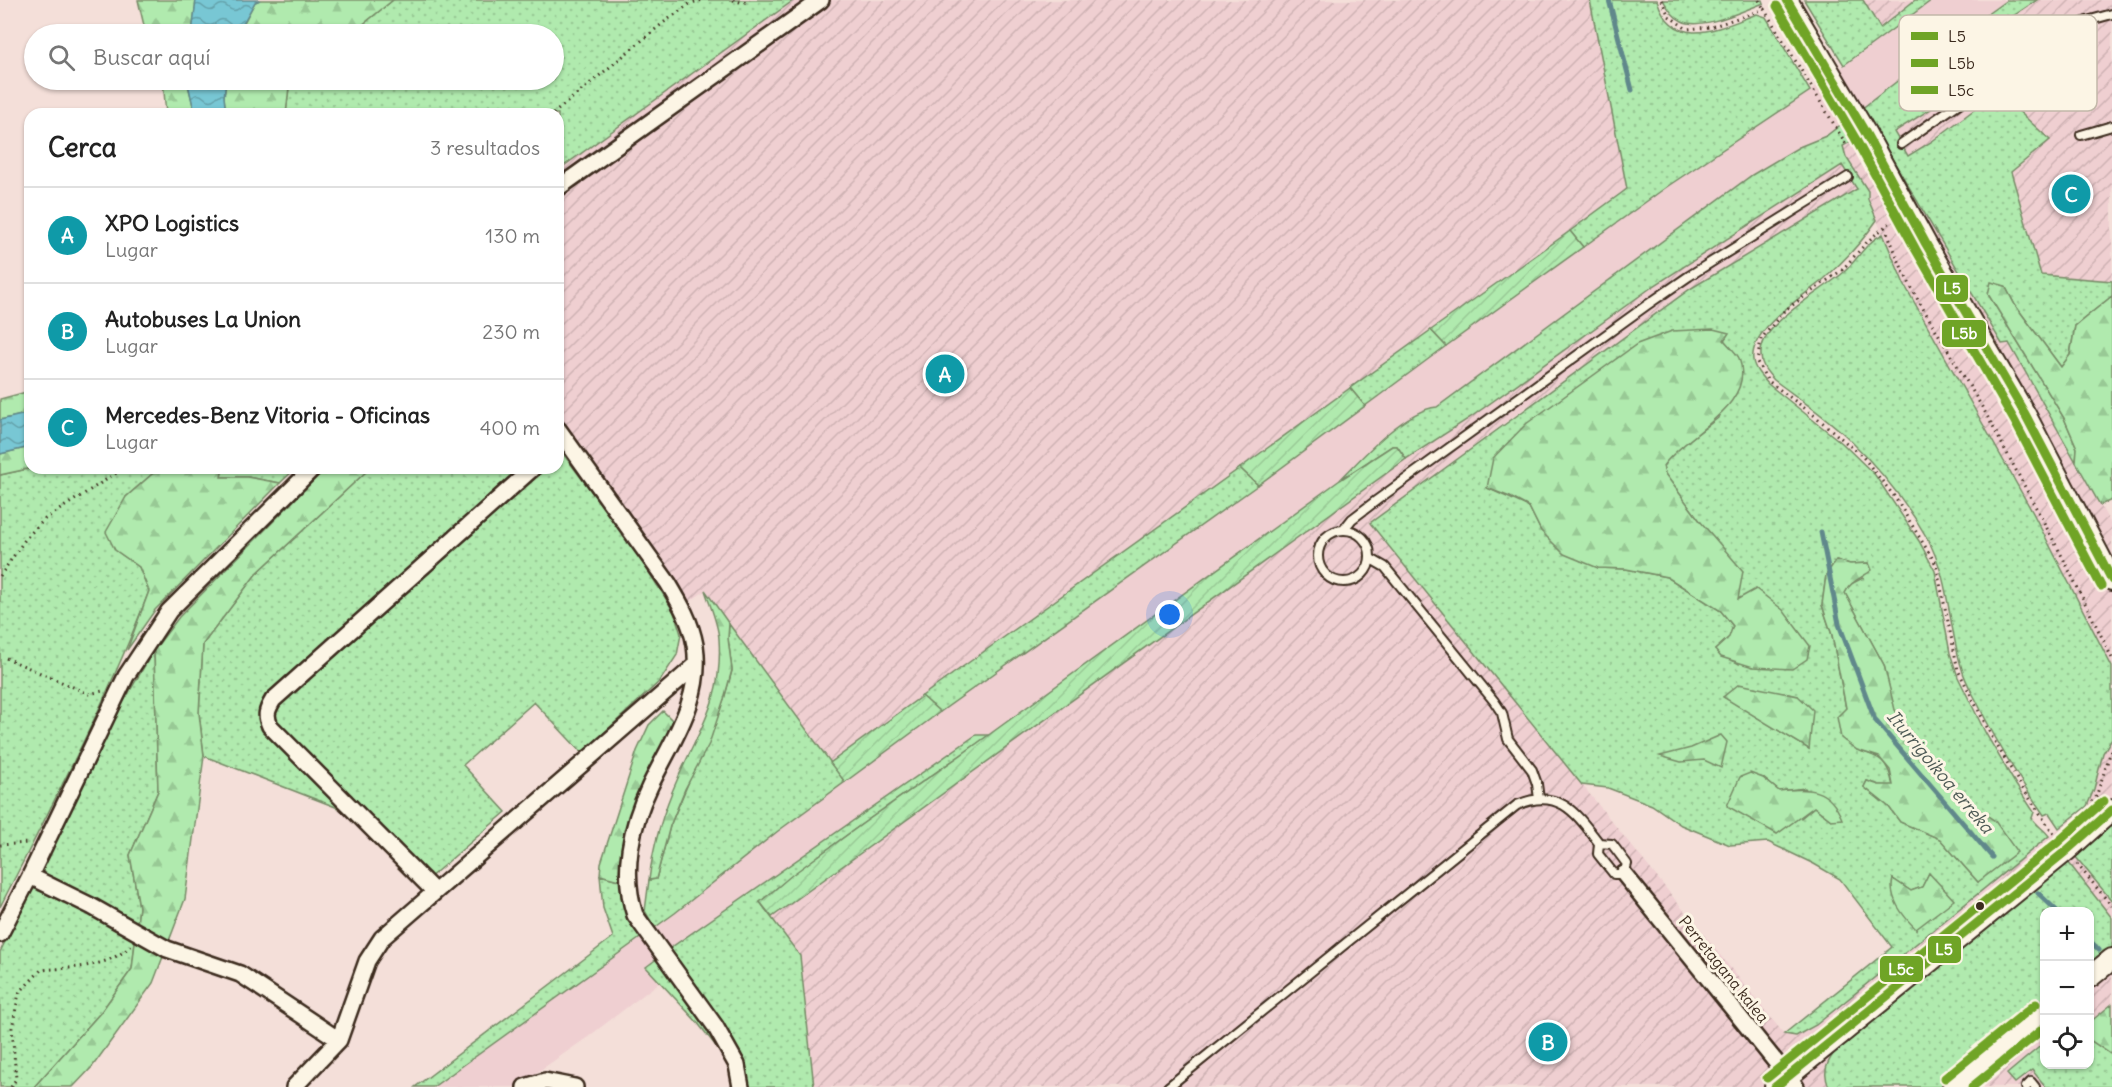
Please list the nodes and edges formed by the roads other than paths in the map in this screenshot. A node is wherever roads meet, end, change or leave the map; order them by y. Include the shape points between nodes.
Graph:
1 (821, 0) edge
2 (1787, 0) edge
3 (2112, 14) edge
4 (2097, 18) edge
5 (1948, 111) edge
6 (2112, 126) edge
7 (2081, 135) dead end
8 (1901, 144) dead end
9 (1848, 177) dead end
10 (564, 184) edge
11 (564, 443) edge
12 (308, 474) edge
13 (526, 474) edge
14 (1344, 529) junction
15 (1371, 559) junction
16 (2112, 580) edge
17 (696, 665) junction
18 (1539, 799) junction
19 (2112, 810) edge
20 (1599, 843) junction
21 (1624, 874) junction
22 (30, 876) junction
23 (435, 892) junction
24 (0, 934) edge
25 (2112, 959) edge
26 (2094, 974) edge
27 (2042, 1015) edge
28 (339, 1040) junction
29 (1787, 1084) edge
30 (294, 1087) edge
31 (525, 1087) edge
32 (575, 1087) edge
33 (741, 1087) edge
34 (1168, 1087) edge
35 (1953, 1087) edge
36 (2026, 1087) edge
37 (2035, 1087) edge

1 - 10 street
2 - 16 street via 2025,414
3 - 4 lane
5 - 8 lane
6 - 7 lane
9 - 14 lane via 1647,305 1377,500
11 - 17 street via 683,608 695,645
12 - 22 street via 169,611 126,676
13 - 23 street via 273,700 267,710 270,726
14 - 15 lane via 1364,538
14 - 15 lane via 1324,538 1319,548 1321,569 1329,578 1339,582 1360,578
15 - 18 lane via 1385,567 1494,701 1502,713 1508,739 1532,770
17 - 23 street
17 - 33 street via 685,718 649,788 635,826 629,898 635,915 729,1049
18 - 20 lane via 1568,807
18 - 34 lane via 1507,812
19 - 29 street via 2060,842
20 - 21 lane via 1598,854 1614,874
20 - 21 lane via 1612,844 1627,864
21 - 29 street, Perretagana kalea
22 - 24 street
22 - 28 street via 167,949 240,974
23 - 28 street via 382,938 367,961
25 - 26 street
27 - 35 street
28 - 30 street
31 - 32 street via 545,1081
36 - 37 lane via 2031,1082

